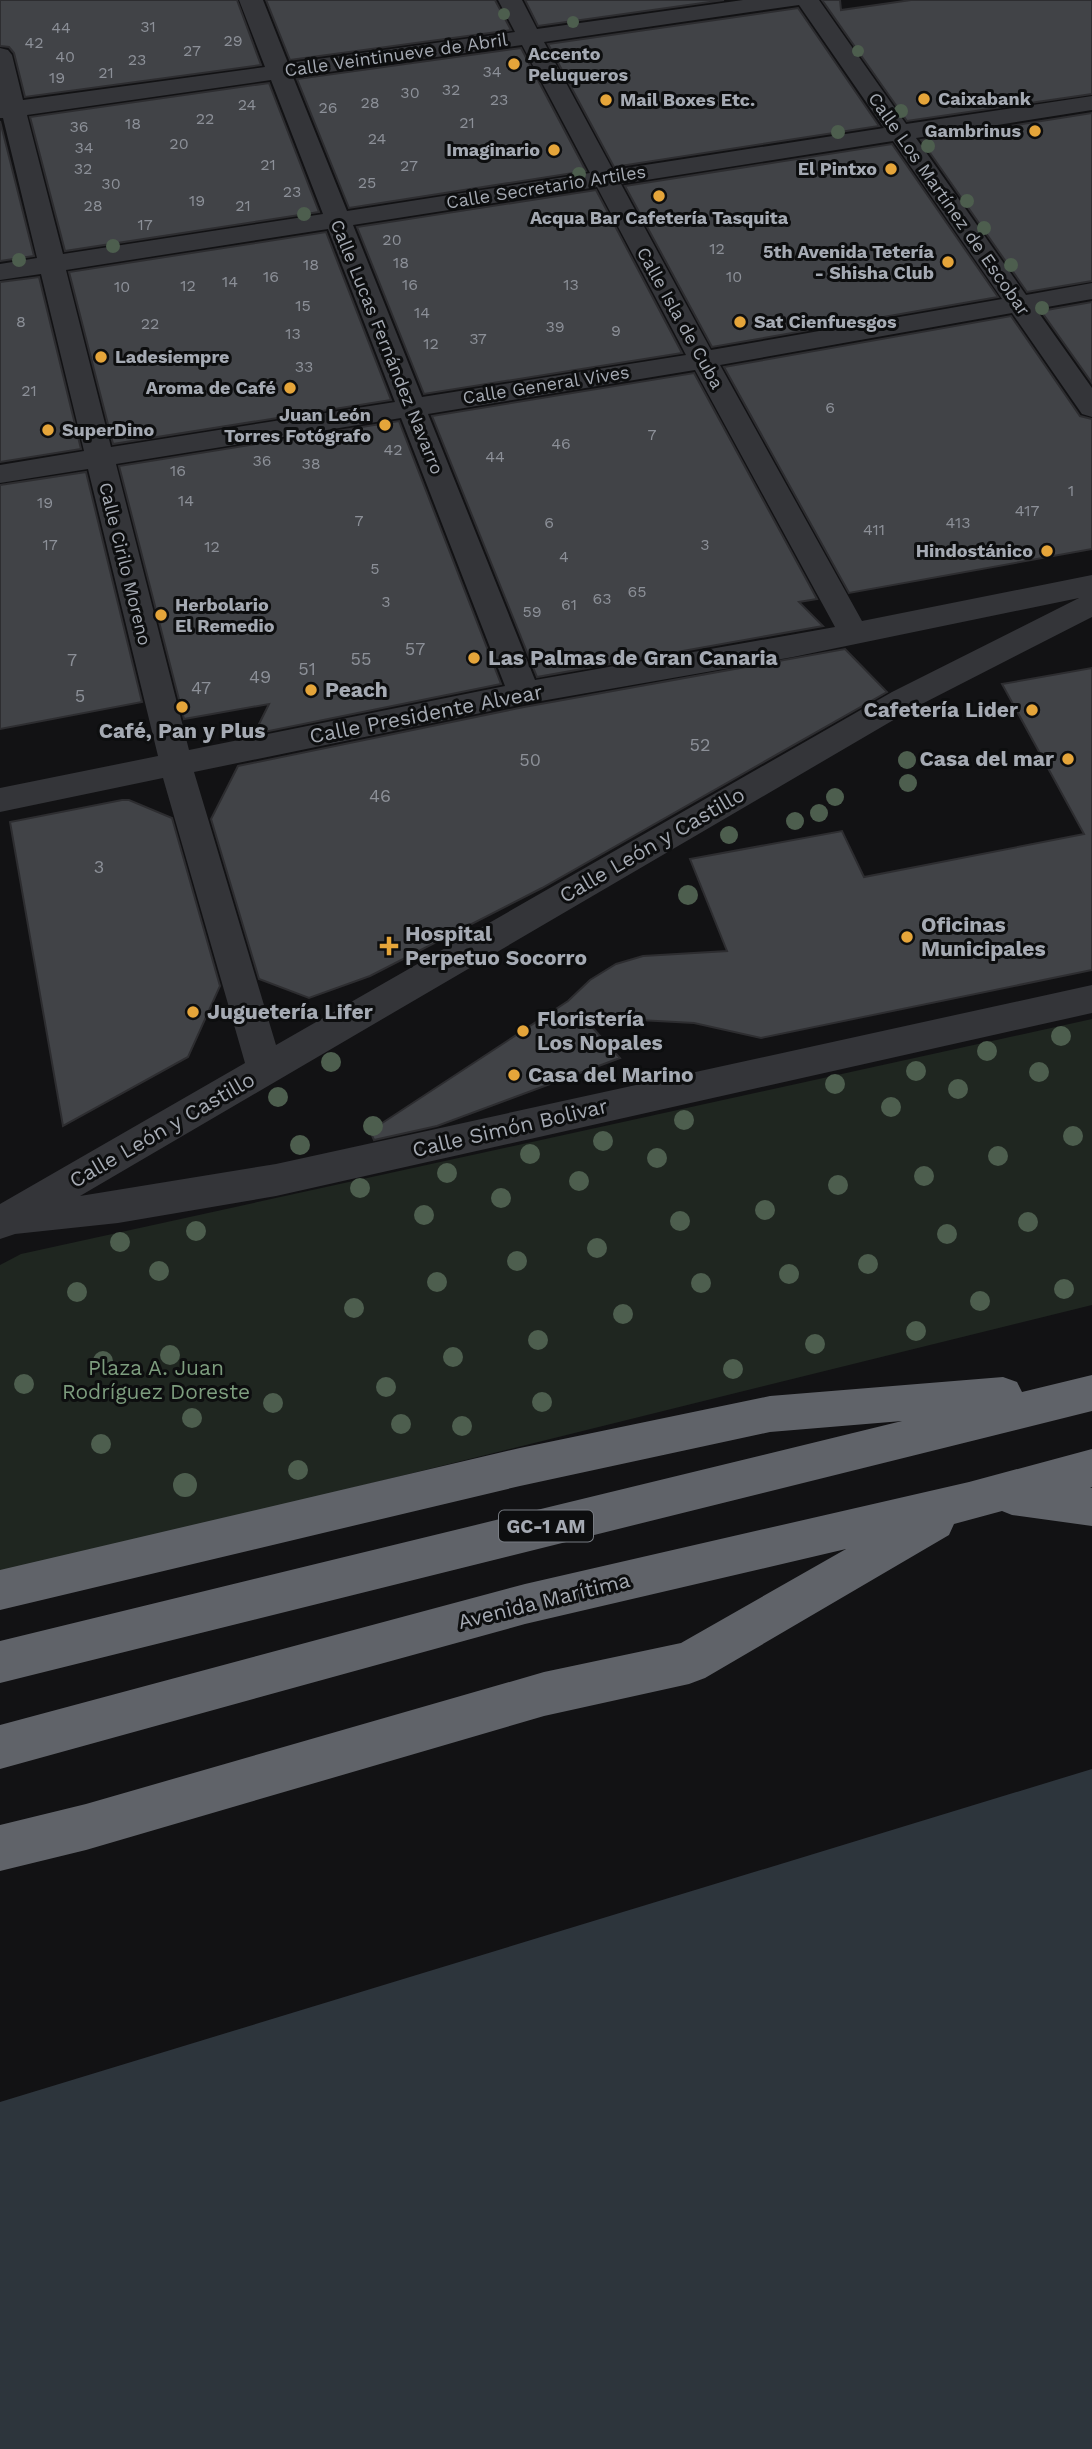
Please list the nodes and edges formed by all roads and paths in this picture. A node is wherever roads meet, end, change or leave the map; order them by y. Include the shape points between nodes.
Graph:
1 (250, 0) edge
2 (510, 0) edge
3 (792, 0) edge
4 (807, 0) edge
5 (529, 37) junction
6 (0, 55) edge
7 (278, 71) junction
8 (1092, 103) edge
9 (7, 110) edge
10 (900, 133) junction
11 (605, 178) junction
12 (336, 219) junction
13 (51, 264) junction
14 (0, 272) edge
15 (1092, 291) edge
16 (1019, 304) junction
17 (704, 360) junction
18 (410, 407) junction
19 (1092, 408) edge
20 (99, 457) junction
21 (0, 474) edge
22 (1092, 585) edge
23 (1092, 604) edge
24 (854, 634) junction
25 (524, 693) junction
26 (176, 765) junction
27 (0, 800) edge
28 (1092, 999) edge
29 (265, 1070) junction
30 (3, 1222) edge
31 (1092, 1390) edge
32 (1092, 1468) edge
33 (983, 1497) junction
34 (1092, 1507) edge
35 (0, 1590) edge
36 (0, 1662) edge
37 (0, 1747) edge
38 (0, 1848) edge

1 - 7 street, Calle Lucas Fernández Navarro
2 - 5 street, Calle Isla de Cuba
3 - 5 street, Calle Veintinueve de Abril
4 - 10 street, Calle Los Martínez de Escobar
5 - 7 street, Calle Veintinueve de Abril
5 - 11 street, Calle Isla de Cuba
6 - 9 street, Calle Cirilo Moreno
7 - 9 street, Calle Veintinueve de Abril
7 - 12 street, Calle Lucas Fernández Navarro
8 - 10 street, Calle Secretario Artiles
9 - 13 street, Calle Cirilo Moreno
10 - 11 street, Calle Secretario Artiles
10 - 16 street, Calle Los Martínez de Escobar
11 - 12 street, Calle Secretario Artiles
11 - 17 street, Calle Isla de Cuba
12 - 13 street, Calle Secretario Artiles
12 - 18 street, Calle Lucas Fernández Navarro
13 - 14 street, Calle Secretario Artiles
13 - 20 street, Calle Cirilo Moreno
15 - 16 street, Calle General Vives
16 - 17 street, Calle General Vives
16 - 19 street, Calle Los Martínez de Escobar
17 - 18 street, Calle General Vives
17 - 24 street, Calle Isla de Cuba
18 - 20 street, Calle General Vives
18 - 25 street, Calle Lucas Fernández Navarro
20 - 21 street, Calle General Vives
20 - 26 street, Calle Cirilo Moreno
22 - 24 street
23 - 29 street, Calle León y Castillo via 903,700
24 - 25 street, Calle Presidente Alvear
25 - 26 street, Calle Presidente Alvear
26 - 27 street, Calle Presidente Alvear
26 - 29 street, Calle Cirilo Moreno
28 - 30 street, Calle Simón Bolivar via 275,1180 118,1208
29 - 30 street, Calle León y Castillo
31 - 35 highway via 770,1414 520,1467
31 - 36 highway, GC-1 AM
32 - 33 highway, Avenida Marítima
33 - 34 highway
33 - 37 highway, Avenida Marítima via 525,1604
33 - 38 highway via 690,1663 544,1694

